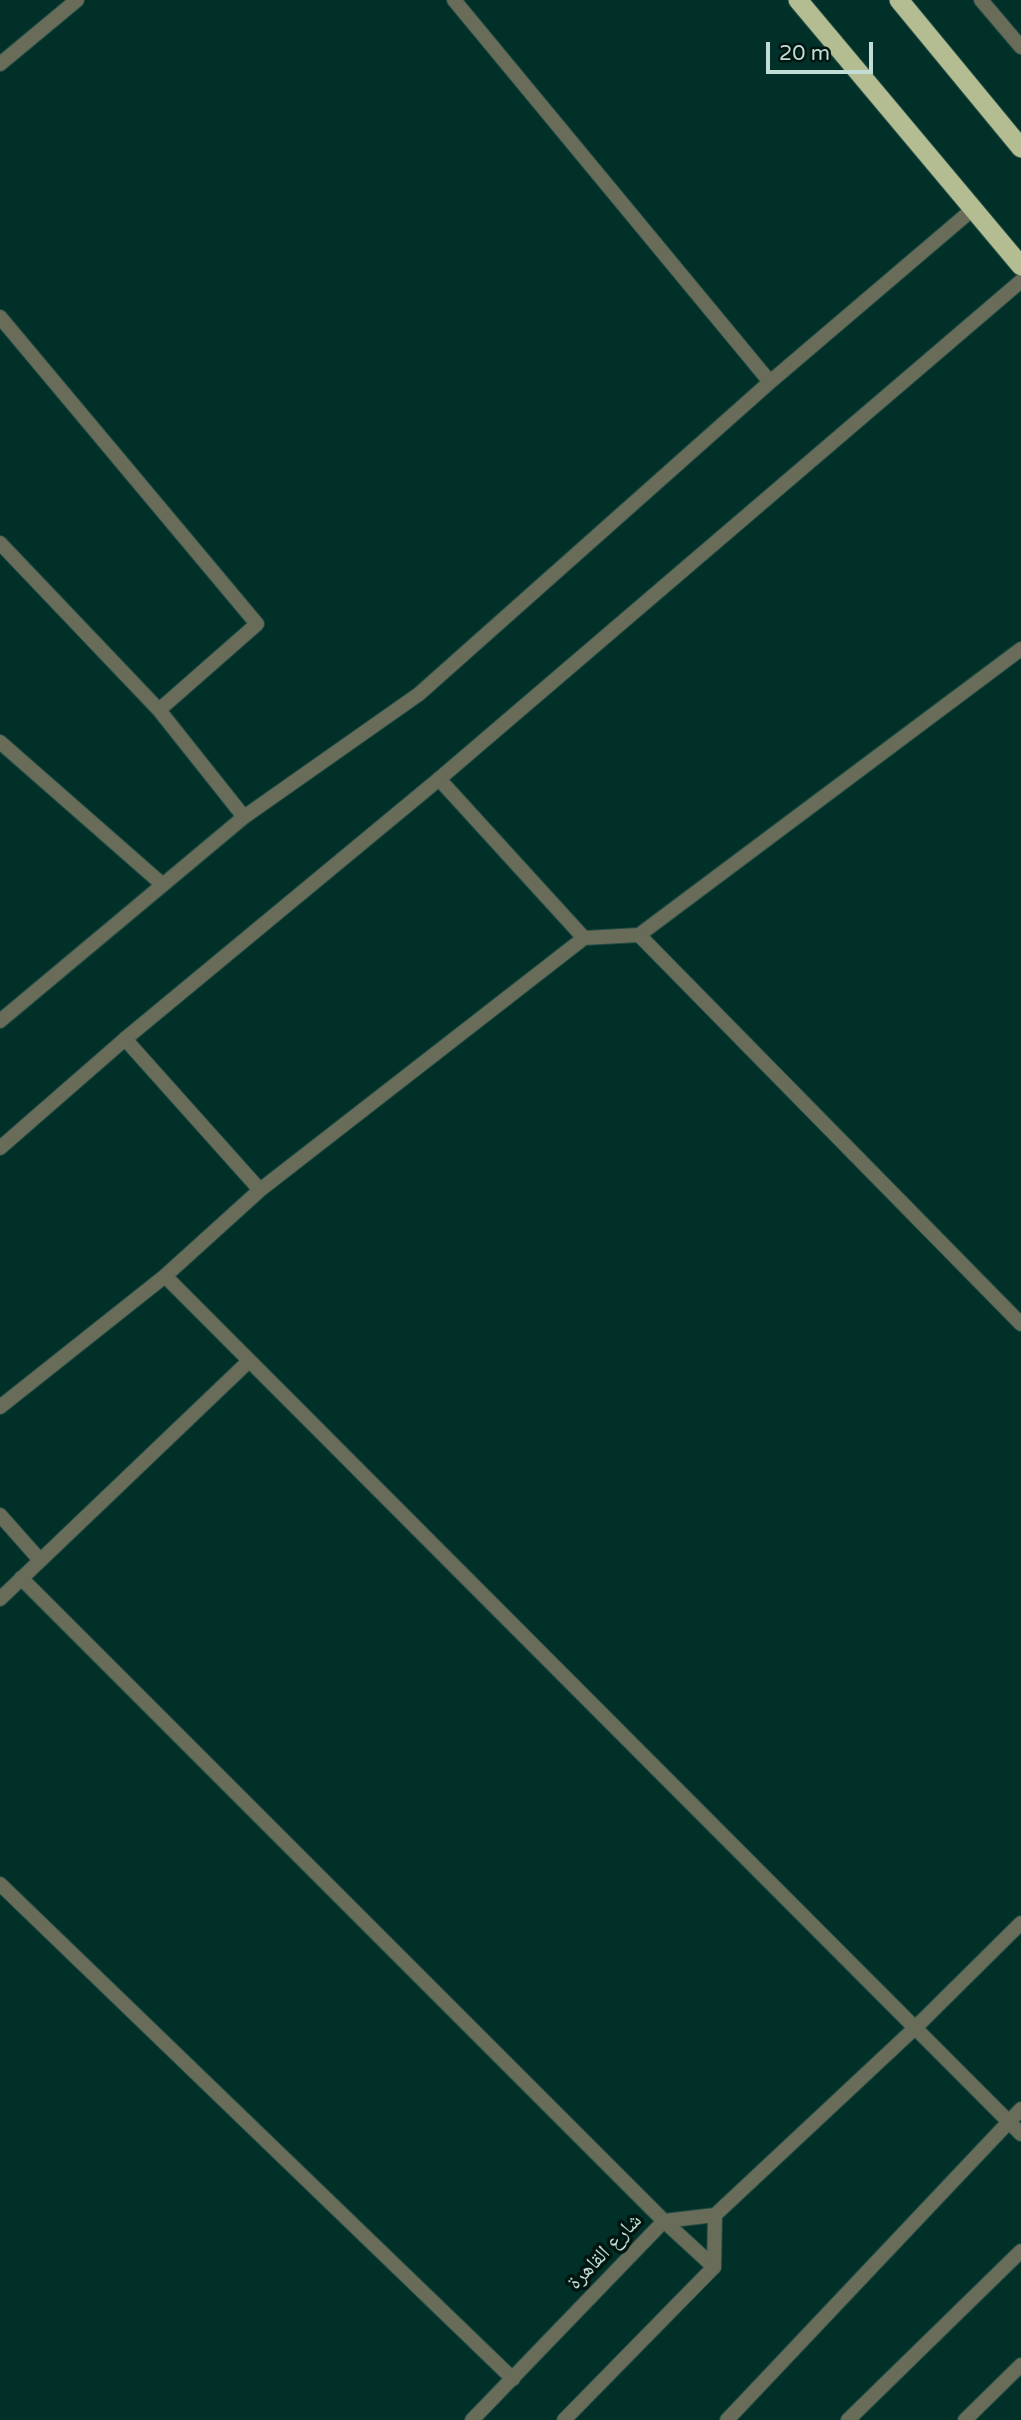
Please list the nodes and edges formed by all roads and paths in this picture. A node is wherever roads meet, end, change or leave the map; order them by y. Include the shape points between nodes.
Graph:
1 (77, 0) edge
2 (454, 0) edge
3 (798, 0) edge
4 (899, 0) edge
5 (981, 0) edge
6 (1021, 47) edge
7 (0, 64) edge
8 (1021, 148) edge
9 (973, 209) junction
10 (1021, 266) edge
11 (1021, 281) edge
12 (0, 317) edge
13 (770, 382) junction
14 (0, 543) edge
15 (1021, 649) edge
16 (159, 710) junction
17 (0, 742) edge
18 (439, 779) junction
19 (244, 817) junction
20 (163, 885) junction
21 (639, 935) junction
22 (584, 938) junction
23 (0, 1021) edge
24 (125, 1039) junction
25 (0, 1149) edge
26 (260, 1189) junction
27 (165, 1276) junction
28 (1021, 1324) edge
29 (249, 1361) junction
30 (0, 1407) edge
31 (0, 1515) edge
32 (39, 1559) junction
33 (21, 1578) junction
34 (0, 1599) edge
35 (0, 1884) edge
36 (1021, 1923) edge
37 (916, 2027) junction
38 (1021, 2109) edge
39 (1008, 2121) junction
40 (1021, 2134) edge
41 (715, 2215) junction
42 (664, 2221) junction
43 (1021, 2251) edge
44 (714, 2267) junction
45 (1021, 2365) edge
46 (513, 2379) junction
47 (472, 2420) edge
48 (564, 2420) edge
49 (727, 2420) edge
50 (848, 2420) edge
51 (965, 2420) edge

1 - 7 street
2 - 13 street
3 - 9 highway
4 - 8 highway
5 - 6 street
9 - 10 highway
9 - 13 street
11 - 18 street
12 - 16 street via 257,624
13 - 19 street via 419,694
14 - 16 street
15 - 21 street
16 - 19 street
17 - 20 street
18 - 22 street
18 - 24 street
19 - 20 street
20 - 23 street
21 - 22 street
21 - 28 street
22 - 26 street
24 - 25 street
24 - 26 street
26 - 27 street
27 - 29 street
27 - 30 street
29 - 32 street
29 - 37 street
31 - 32 street
32 - 33 street
33 - 34 street
33 - 42 street
35 - 46 street
36 - 37 street
37 - 39 street
37 - 41 street
38 - 39 street
39 - 40 street
39 - 49 street
41 - 42 street, شارع القاهرة
41 - 44 street
42 - 44 street
42 - 46 street, شارع القاهرة
43 - 50 street
44 - 48 street
45 - 51 street
46 - 47 street, شارع القاهرة

